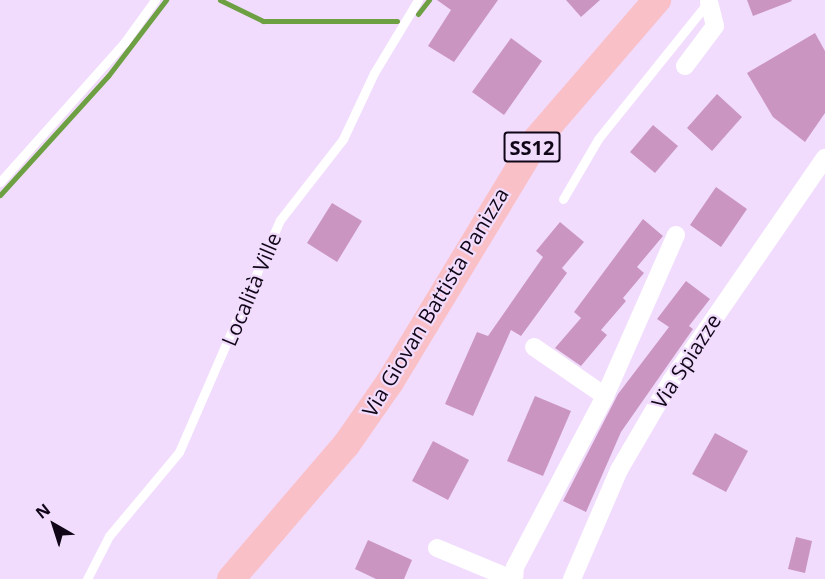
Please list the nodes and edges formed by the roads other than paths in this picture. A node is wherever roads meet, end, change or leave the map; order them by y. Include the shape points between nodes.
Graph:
1 (155, 0) edge
2 (418, 0) edge
3 (657, 0) edge
4 (709, 1) edge
5 (685, 66) dead end
6 (825, 158) edge
7 (0, 182) edge
8 (563, 199) dead end
9 (676, 235) dead end
10 (534, 347) dead end
11 (605, 396) junction
12 (437, 548) dead end
13 (232, 577) edge
14 (87, 579) edge
15 (513, 579) edge
16 (572, 579) edge

1 - 7 lane via 124,44
2 - 14 lane, Località Ville via 374,73 343,139 280,220 179,452 109,536
3 - 13 main road, Via Giovan Battista Panizza / SS12 via 537,139 390,382 346,445
4 - 5 street via 715,26
4 - 8 lane via 598,139
6 - 16 street, Via Spiazze via 671,381 619,470
9 - 11 street
10 - 11 street
11 - 15 street via 515,567
12 - 15 street

